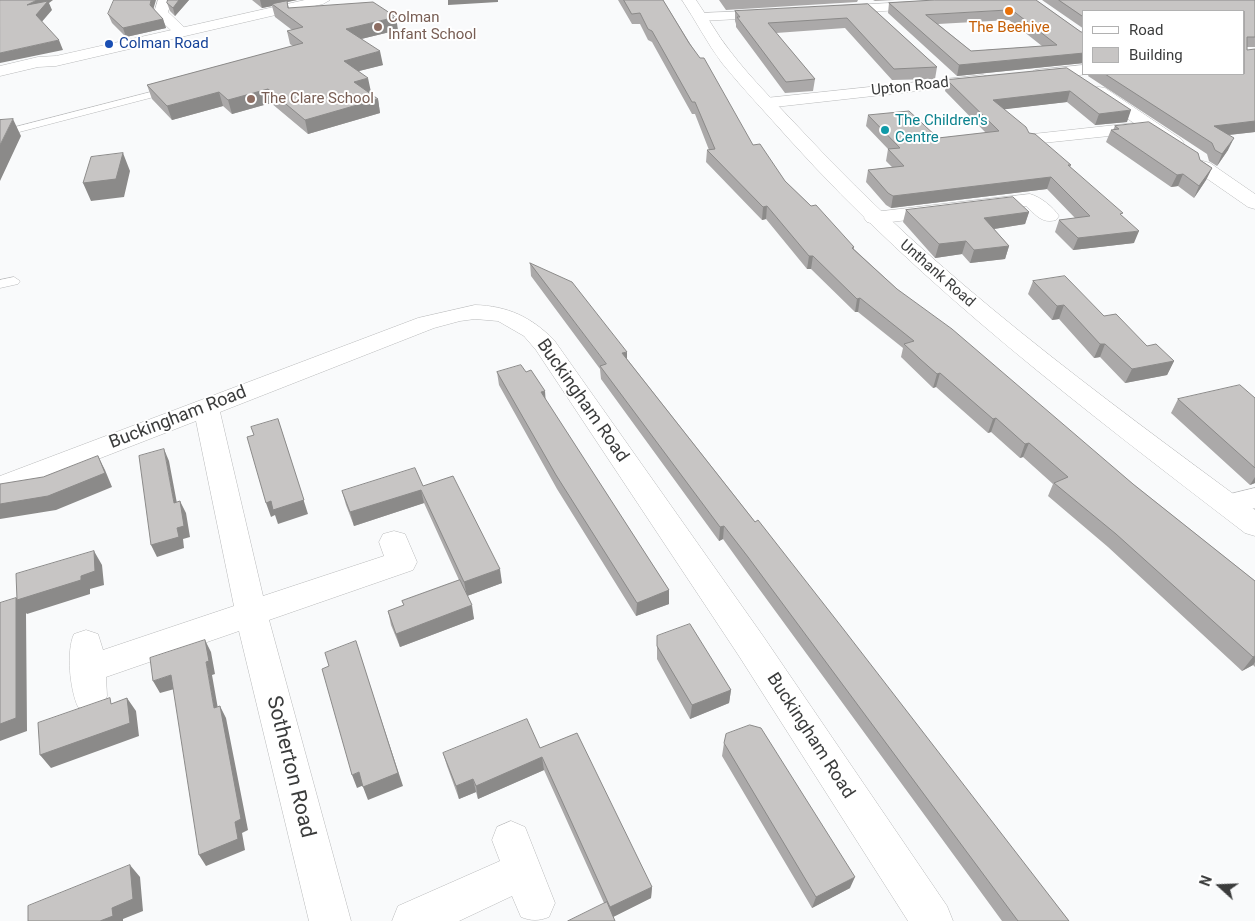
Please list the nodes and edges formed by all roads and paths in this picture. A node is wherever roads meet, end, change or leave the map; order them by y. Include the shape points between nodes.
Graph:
1 (165, 0) edge
2 (322, 0) edge
3 (689, 0) edge
4 (868, 4) edge
5 (937, 4) edge
6 (827, 11) edge
7 (788, 13) edge
8 (701, 17) junction
9 (887, 22) edge
10 (182, 32) junction
11 (56, 61) junction
12 (0, 70) edge
13 (937, 70) edge
14 (1076, 71) edge
15 (0, 75) edge
16 (1020, 76) edge
17 (1000, 78) edge
18 (952, 83) junction
19 (178, 88) edge
20 (766, 103) junction
21 (1150, 126) junction
22 (0, 134) edge
23 (1033, 138) edge
24 (1255, 203) edge
25 (1049, 216) dead end
26 (874, 218) junction
27 (14, 281) dead end
28 (0, 284) edge
29 (206, 408) junction
30 (0, 488) edge
31 (1255, 498) edge
32 (1228, 504) junction
33 (1255, 525) edge
34 (402, 562) dead end
35 (251, 612) junction
36 (88, 670) dead end
37 (523, 871) dead end
38 (330, 921) edge
39 (413, 921) edge
40 (932, 921) edge

1 - 10 main road via 161,12
2 - 10 main road
3 - 8 main road, Unthank Road
4 - 5 main road
4 - 6 main road
4 - 9 main road
7 - 8 main road
8 - 20 main road, Unthank Road via 724,53
10 - 11 main road
11 - 12 main road
11 - 15 main road
13 - 18 main road
14 - 16 main road
14 - 21 main road
17 - 18 main road, Upton Road
18 - 20 main road, Upton Road
19 - 22 lane
20 - 26 main road, Unthank Road
21 - 23 main road
21 - 24 main road
25 - 26 main road via 1030,200
26 - 32 main road, Unthank Road via 920,261 1026,349
27 - 28 lane
29 - 30 main road, Buckingham Road
29 - 35 main road, Sotherton Road
29 - 40 main road, Buckingham Road via 455,314 497,313 517,319 532,329 752,646
31 - 32 main road
32 - 33 main road, Unthank Road
34 - 35 main road
35 - 36 main road
35 - 38 main road, Sotherton Road
37 - 39 main road

